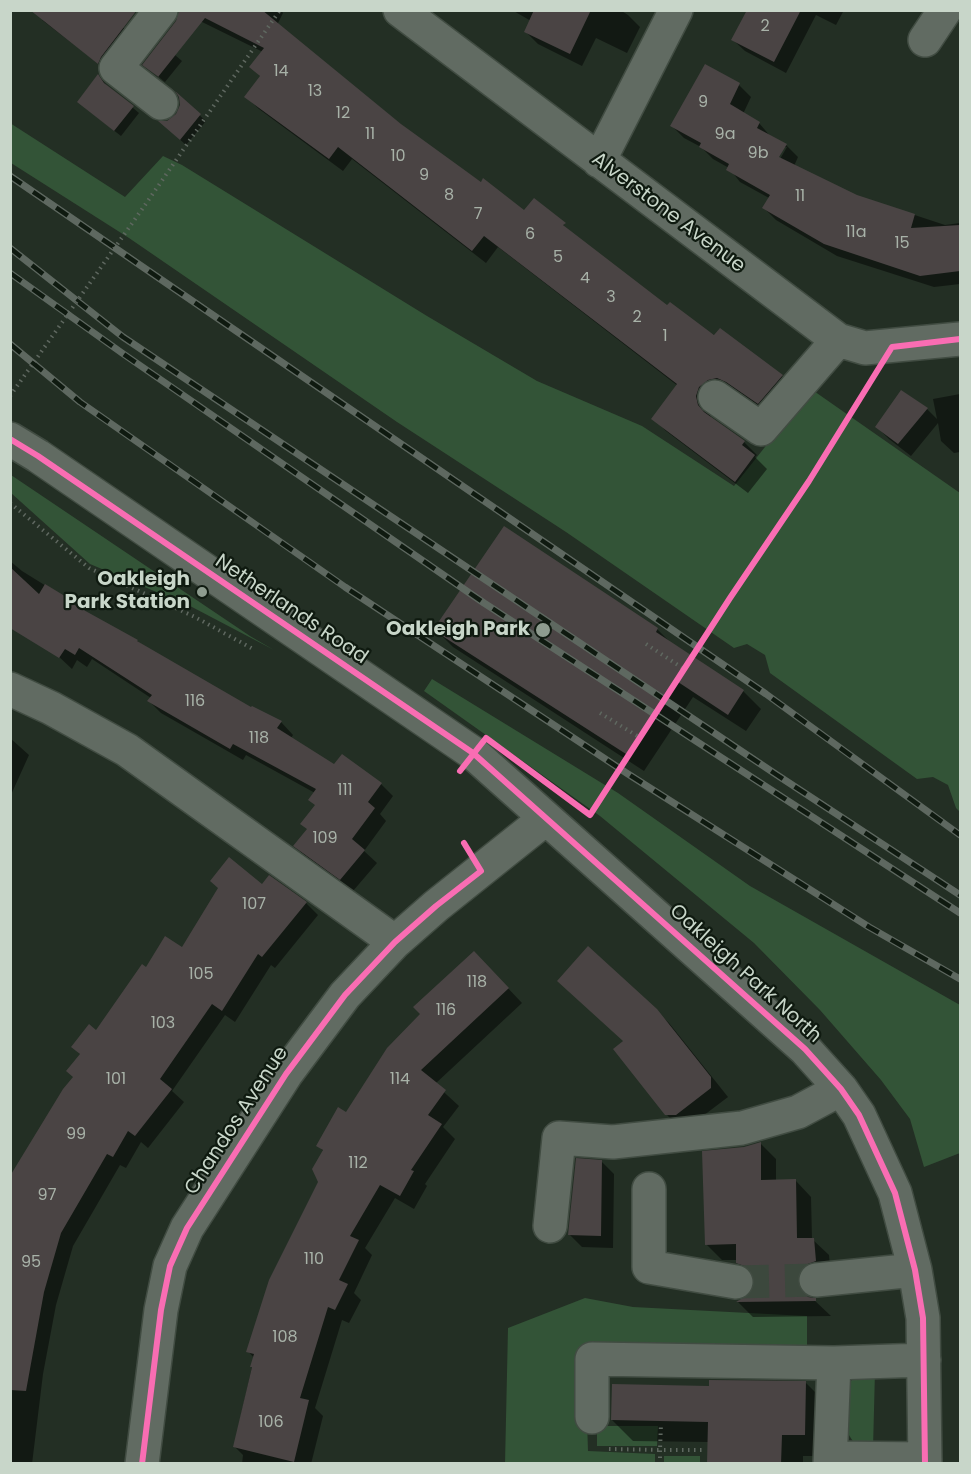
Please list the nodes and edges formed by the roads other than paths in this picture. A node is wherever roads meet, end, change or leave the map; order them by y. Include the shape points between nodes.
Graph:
1 (161, 10) edge
2 (400, 10) edge
3 (676, 10) edge
4 (945, 10) edge
5 (925, 40) dead end
6 (161, 103) dead end
7 (599, 161) junction
8 (960, 339) edge
9 (838, 340) junction
10 (716, 397) dead end
11 (10, 439) edge
12 (10, 689) edge
13 (545, 819) junction
14 (395, 942) junction
15 (841, 1089) junction
16 (649, 1189) dead end
17 (550, 1226) dead end
18 (915, 1270) junction
19 (816, 1280) tunnel mouth
20 (736, 1282) tunnel mouth
21 (924, 1360) junction
22 (834, 1363) junction
23 (592, 1417) dead end
24 (830, 1461) edge
25 (925, 1461) edge
26 (142, 1464) edge

1 - 6 street via 116,68
2 - 7 street, Alverstone Avenue
3 - 7 street
4 - 5 street
7 - 9 street, Alverstone Avenue
8 - 9 street, Alverstone Avenue via 865,348
9 - 10 street via 761,429
11 - 13 street, Netherlands Road via 473,753
12 - 14 street via 127,750
13 - 14 street, Chandos Avenue
13 - 15 street, Oakleigh Park North via 805,1050
14 - 26 street, Chandos Avenue via 345,995 286,1074 187,1228 170,1266 161,1310
15 - 17 street via 798,1112 742,1128 613,1142 559,1138
15 - 18 street, Oakleigh Park North via 859,1115 895,1193
16 - 20 street via 649,1267
18 - 19 street
18 - 21 street, Oakleigh Park North via 923,1318
21 - 22 street
21 - 25 street, Oakleigh Park North
22 - 23 street via 592,1359
22 - 24 street
24 - 25 street

